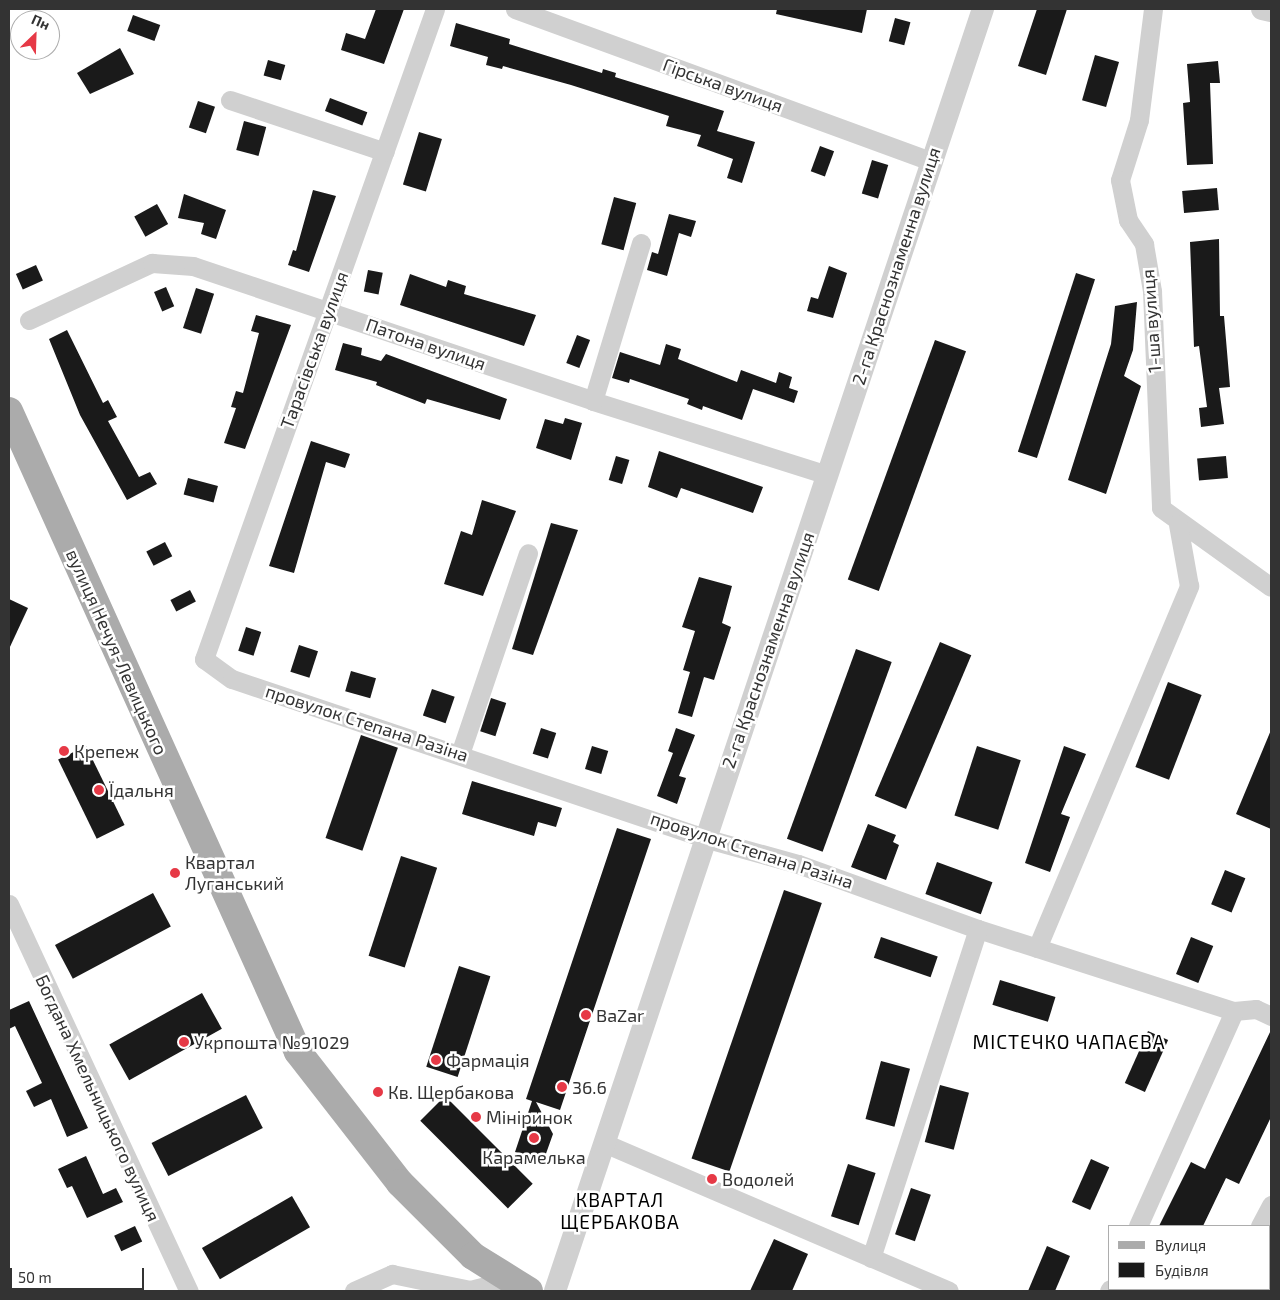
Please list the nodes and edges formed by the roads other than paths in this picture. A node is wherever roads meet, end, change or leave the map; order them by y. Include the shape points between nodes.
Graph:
1 (436, 9) edge
2 (515, 9) edge
3 (983, 9) edge
4 (1153, 9) edge
5 (1262, 9) edge
6 (1271, 11) edge
7 (230, 100) dead end
8 (384, 152) junction
9 (930, 161) junction
10 (641, 243) dead end
11 (328, 310) junction
12 (29, 320) dead end
13 (593, 401) junction
14 (9, 411) edge
15 (828, 474) junction
16 (1178, 524) junction
17 (528, 553) dead end
18 (1271, 587) edge
19 (232, 679) joint
20 (460, 754) junction
21 (704, 838) junction
22 (9, 904) edge
23 (978, 929) junction
24 (1037, 948) junction
25 (1234, 1011) junction
26 (1271, 1016) edge
27 (604, 1143) junction
28 (1271, 1205) edge
29 (1138, 1225) edge
30 (1261, 1225) edge
31 (871, 1258) junction
32 (520, 1285) edge
33 (189, 1291) edge
34 (354, 1291) edge
35 (555, 1291) edge
36 (949, 1291) edge

1 - 8 street, Тарасівська вулиця
2 - 9 street, Гірська вулиця
3 - 9 street, 2-га Краснознаменна вулиця
4 - 16 street, 1-ша вулиця via 1139,120 1120,180 1128,220 1144,244 1152,291 1161,508
5 - 6 street
7 - 8 street
8 - 11 street, Тарасівська вулиця
9 - 15 street, 2-га Краснознаменна вулиця
10 - 13 street
11 - 12 street, Патона вулиця via 193,266 152,263
11 - 13 street, Патона вулиця
11 - 19 street, Тарасівська вулиця via 204,659
13 - 15 street, Патона вулиця
14 - 32 main road, вулиця Нечуя-Левицького via 298,1052 400,1183 473,1256
15 - 21 street, 2-га Краснознаменна вулиця
16 - 18 street, 1-ша вулиця
16 - 24 street via 1189,586
17 - 20 street
19 - 20 street, провулок Степана Разіна
20 - 21 street, провулок Степана Разіна
21 - 23 street, провулок Степана Разіна via 821,871
21 - 27 street, 2-га Краснознаменна вулиця
22 - 33 street, Богдана Хмельницького вулиця
23 - 24 street, провулок Степана Разіна
23 - 31 street
24 - 25 street, провулок Степана Разіна
25 - 26 street, провулок Степана Разіна via 1256,1010
25 - 29 street
27 - 31 street
27 - 35 street, 2-га Краснознаменна вулиця
28 - 30 street
31 - 36 street
32 - 34 street via 470,1290 392,1274

